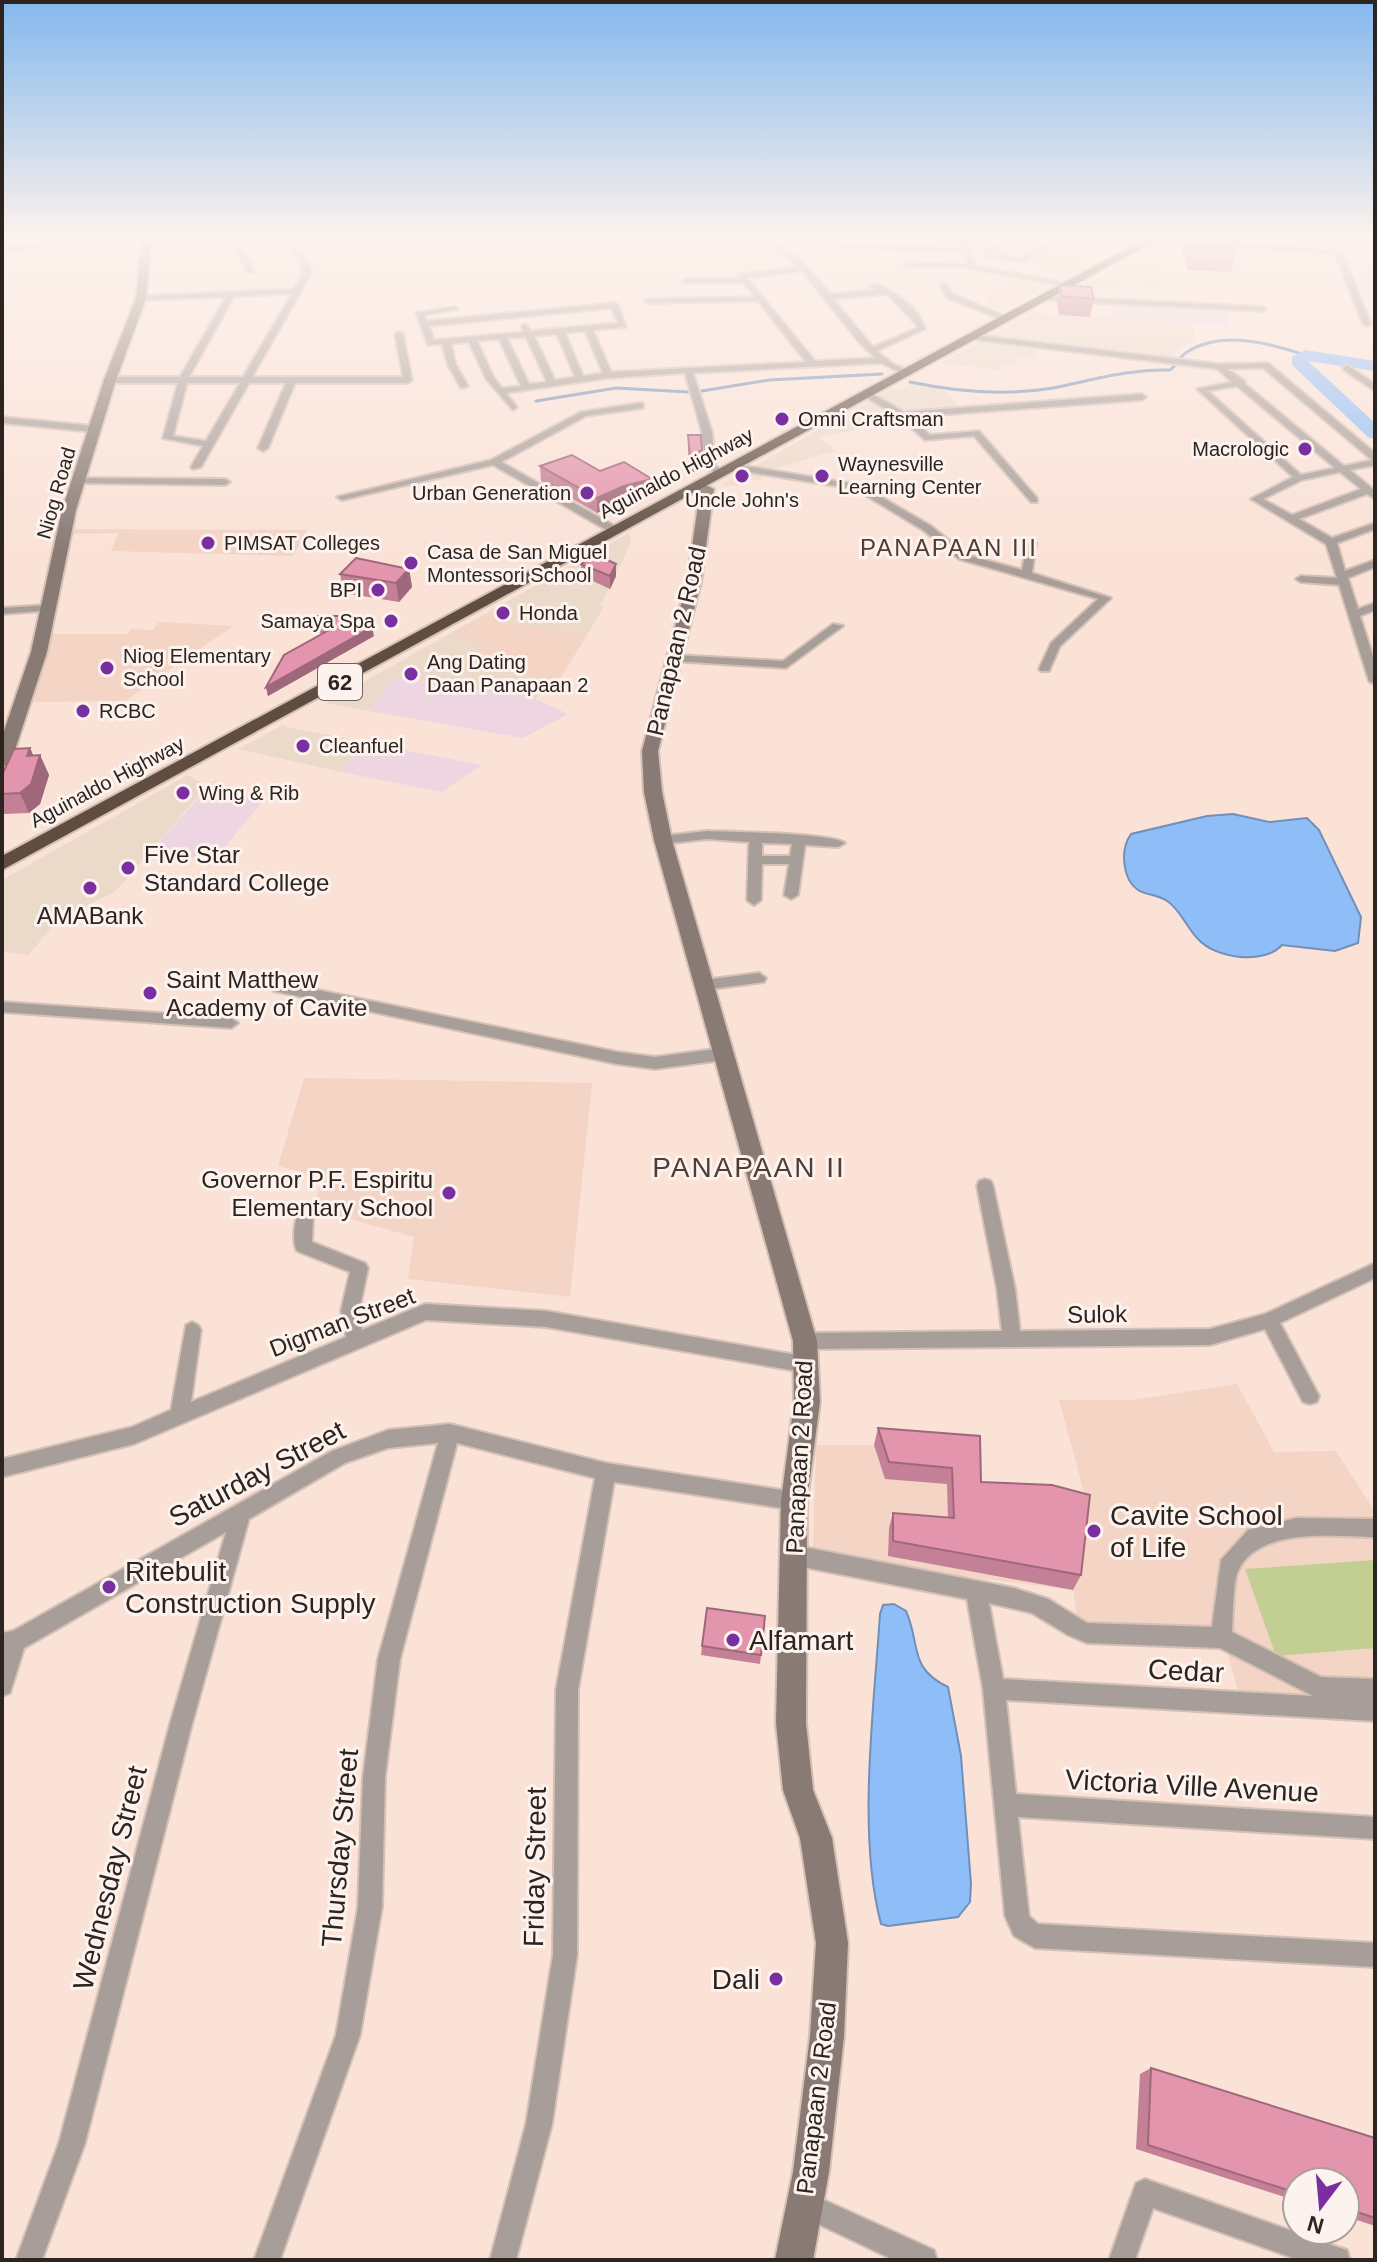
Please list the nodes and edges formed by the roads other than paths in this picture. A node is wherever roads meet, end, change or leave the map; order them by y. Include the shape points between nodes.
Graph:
1 (472, 340) edge
2 (125, 341) edge
3 (205, 341) edge
4 (268, 341) edge
5 (400, 341) edge
6 (430, 341) edge
7 (465, 341) edge
8 (504, 341) edge
9 (532, 341) edge
10 (564, 341) edge
11 (593, 341) edge
12 (794, 341) edge
13 (865, 341) edge
14 (895, 341) edge
15 (966, 341) edge
16 (1004, 341) edge
17 (446, 342) junction
18 (873, 350) junction
19 (883, 360) junction
20 (811, 362) junction
21 (1219, 367) junction
22 (1347, 368) dead end
23 (688, 370) junction
24 (907, 373) junction
25 (608, 375) junction
26 (184, 378) junction
27 (246, 378) junction
28 (292, 379) junction
29 (110, 380) junction
30 (580, 380) junction
31 (1242, 383) junction
32 (552, 384) junction
33 (464, 386) dead end
34 (526, 387) junction
35 (1375, 388) edge
36 (502, 391) junction
37 (867, 394) junction
38 (1142, 397) dead end
39 (640, 406) dead end
40 (513, 407) dead end
41 (902, 415) junction
42 (2, 420) edge
43 (94, 429) junction
44 (207, 444) junction
45 (263, 448) dead end
46 (1375, 460) edge
47 (494, 462) junction
48 (196, 467) dead end
49 (1338, 468) junction
50 (728, 470) junction
51 (1299, 478) junction
52 (79, 481) junction
53 (225, 482) dead end
54 (1370, 493) edge
55 (703, 494) junction
56 (342, 497) dead end
57 (1034, 500) dead end
58 (1291, 519) junction
59 (1375, 526) edge
60 (616, 531) junction
61 (1331, 542) junction
62 (1032, 545) dead end
63 (1375, 563) edge
64 (1026, 575) junction
65 (1301, 579) dead end
66 (1342, 579) junction
67 (1375, 606) edge
68 (50, 608) junction
69 (2, 611) edge
70 (1353, 615) junction
71 (837, 626) dead end
72 (1360, 641) junction
73 (1375, 642) edge
74 (674, 658) junction
75 (1045, 669) dead end
76 (1374, 672) edge
77 (2, 762) edge
78 (756, 837) junction
79 (799, 839) junction
80 (663, 840) junction
81 (838, 843) dead end
82 (756, 860) junction
83 (796, 860) junction
84 (2, 864) edge
85 (791, 895) dead end
86 (754, 900) dead end
87 (759, 978) dead end
88 (704, 985) junction
89 (279, 987) dead end
90 (2, 1007) edge
91 (231, 1023) dead end
92 (723, 1054) junction
93 (985, 1186) dead end
94 (305, 1217) dead end
95 (1375, 1270) edge
96 (1269, 1320) junction
97 (192, 1330) dead end
98 (355, 1339) junction
99 (1012, 1339) junction
100 (807, 1353) junction
101 (1310, 1396) dead end
102 (180, 1415) junction
103 (450, 1433) junction
104 (2, 1468) edge
105 (606, 1472) junction
106 (794, 1501) junction
107 (242, 1510) junction
108 (1375, 1528) edge
109 (793, 1555) junction
110 (976, 1591) junction
111 (1221, 1638) junction
112 (9, 1642) edge
113 (2, 1685) edge
114 (994, 1689) junction
115 (1375, 1690) edge
116 (1375, 1710) edge
117 (1005, 1805) junction
118 (1375, 1828) edge
119 (1375, 1955) edge
120 (804, 2204) junction
121 (29, 2260) edge
122 (267, 2260) edge
123 (503, 2260) edge
124 (794, 2260) edge
125 (924, 2260) edge
126 (1122, 2260) edge
127 (1337, 2260) edge

1 - 36 street via 490,379
2 - 29 street, Niog Road
3 - 26 street
4 - 27 street
5 - 28 street via 408,380
6 - 17 street
7 - 17 street
8 - 34 street
9 - 32 street
10 - 30 street
11 - 25 street
12 - 20 street
13 - 18 street
14 - 18 street
15 - 24 highway, Aguinaldo Highway
16 - 21 street
17 - 33 street
18 - 19 street
19 - 20 street
19 - 24 street
20 - 23 street
21 - 31 street
21 - 46 street via 1270,365
22 - 35 street
23 - 25 street
23 - 50 street via 707,432 710,468
24 - 37 highway, Aguinaldo Highway
25 - 30 street
26 - 27 street
26 - 29 street
26 - 44 street via 168,438
27 - 28 street
27 - 44 street
28 - 45 street
29 - 43 street, Niog Road
30 - 32 street
31 - 49 street
31 - 51 street via 1201,389
32 - 34 street
34 - 36 street
36 - 40 street
37 - 41 street
37 - 50 highway, Aguinaldo Highway
38 - 41 street
39 - 47 street via 584,414
41 - 57 street via 928,438 976,433
42 - 43 street
43 - 52 street, Niog Road
44 - 48 street
46 - 49 street
47 - 56 street
47 - 60 street
49 - 51 street
49 - 54 street
50 - 55 highway, Aguinaldo Highway
50 - 64 street via 858,487 927,528 963,557 1004,574
51 - 58 street via 1256,499
52 - 53 street
52 - 68 street, Niog Road via 63,531
54 - 58 street
55 - 60 highway, Aguinaldo Highway / 62 via 678,498
55 - 74 street, Panapaan 2 Road via 694,582
58 - 61 street
59 - 61 street
60 - 84 highway, Aguinaldo Highway / 62
61 - 66 street
62 - 64 street
63 - 66 street
64 - 75 street via 1106,598 1055,645
65 - 66 street
66 - 70 street
67 - 70 street
68 - 69 street
68 - 77 street, Niog Road via 28,693
70 - 72 street
71 - 74 street via 786,665
72 - 73 street
72 - 76 street
74 - 80 street, Panapaan 2 Road via 650,751
78 - 79 street
78 - 80 street
78 - 82 street
79 - 81 street
79 - 83 street
80 - 88 street, Panapaan 2 Road
82 - 83 street
82 - 86 street
83 - 85 street
87 - 88 street
88 - 92 street, Panapaan 2 Road
89 - 92 street via 617,1058 655,1063
90 - 91 street
92 - 100 street, Panapaan 2 Road
93 - 99 street
94 - 98 street via 303,1246 359,1268 350,1311
95 - 96 street, Sulok
96 - 99 street, Sulok via 1210,1337
96 - 101 street
97 - 102 street
98 - 100 street, Digman Street via 425,1312 546,1319
98 - 102 street, Digman Street
99 - 100 street, Sulok
100 - 106 street, Panapaan 2 Road
102 - 104 street, Digman Street via 134,1435
103 - 105 street, Saturday Street
103 - 107 street, Saturday Street via 388,1439 339,1457
103 - 122 street, Thursday Street via 389,1659 374,1777 370,1907 348,2035
105 - 106 street, Saturday Street
105 - 123 street, Friday Street via 567,1690 565,1955 539,2124
106 - 109 street, Panapaan 2 Road
107 - 112 street, Saturday Street
107 - 121 street, Wednesday Street via 72,2143
108 - 111 street via 1296,1527 1255,1537 1228,1567
109 - 110 street
109 - 120 street, Panapaan 2 Road via 791,1723 798,1790 816,1838 832,1943 827,2036
110 - 111 street via 1036,1605 1087,1633
110 - 114 street
111 - 115 street via 1320,1688
112 - 113 street
114 - 116 street, Cedar
114 - 117 street
117 - 118 street, Victoria Ville Avenue
117 - 119 street via 1017,1916 1022,1928 1035,1936
120 - 124 street, Panapaan 2 Road
120 - 125 street
126 - 127 street via 1145,2192

